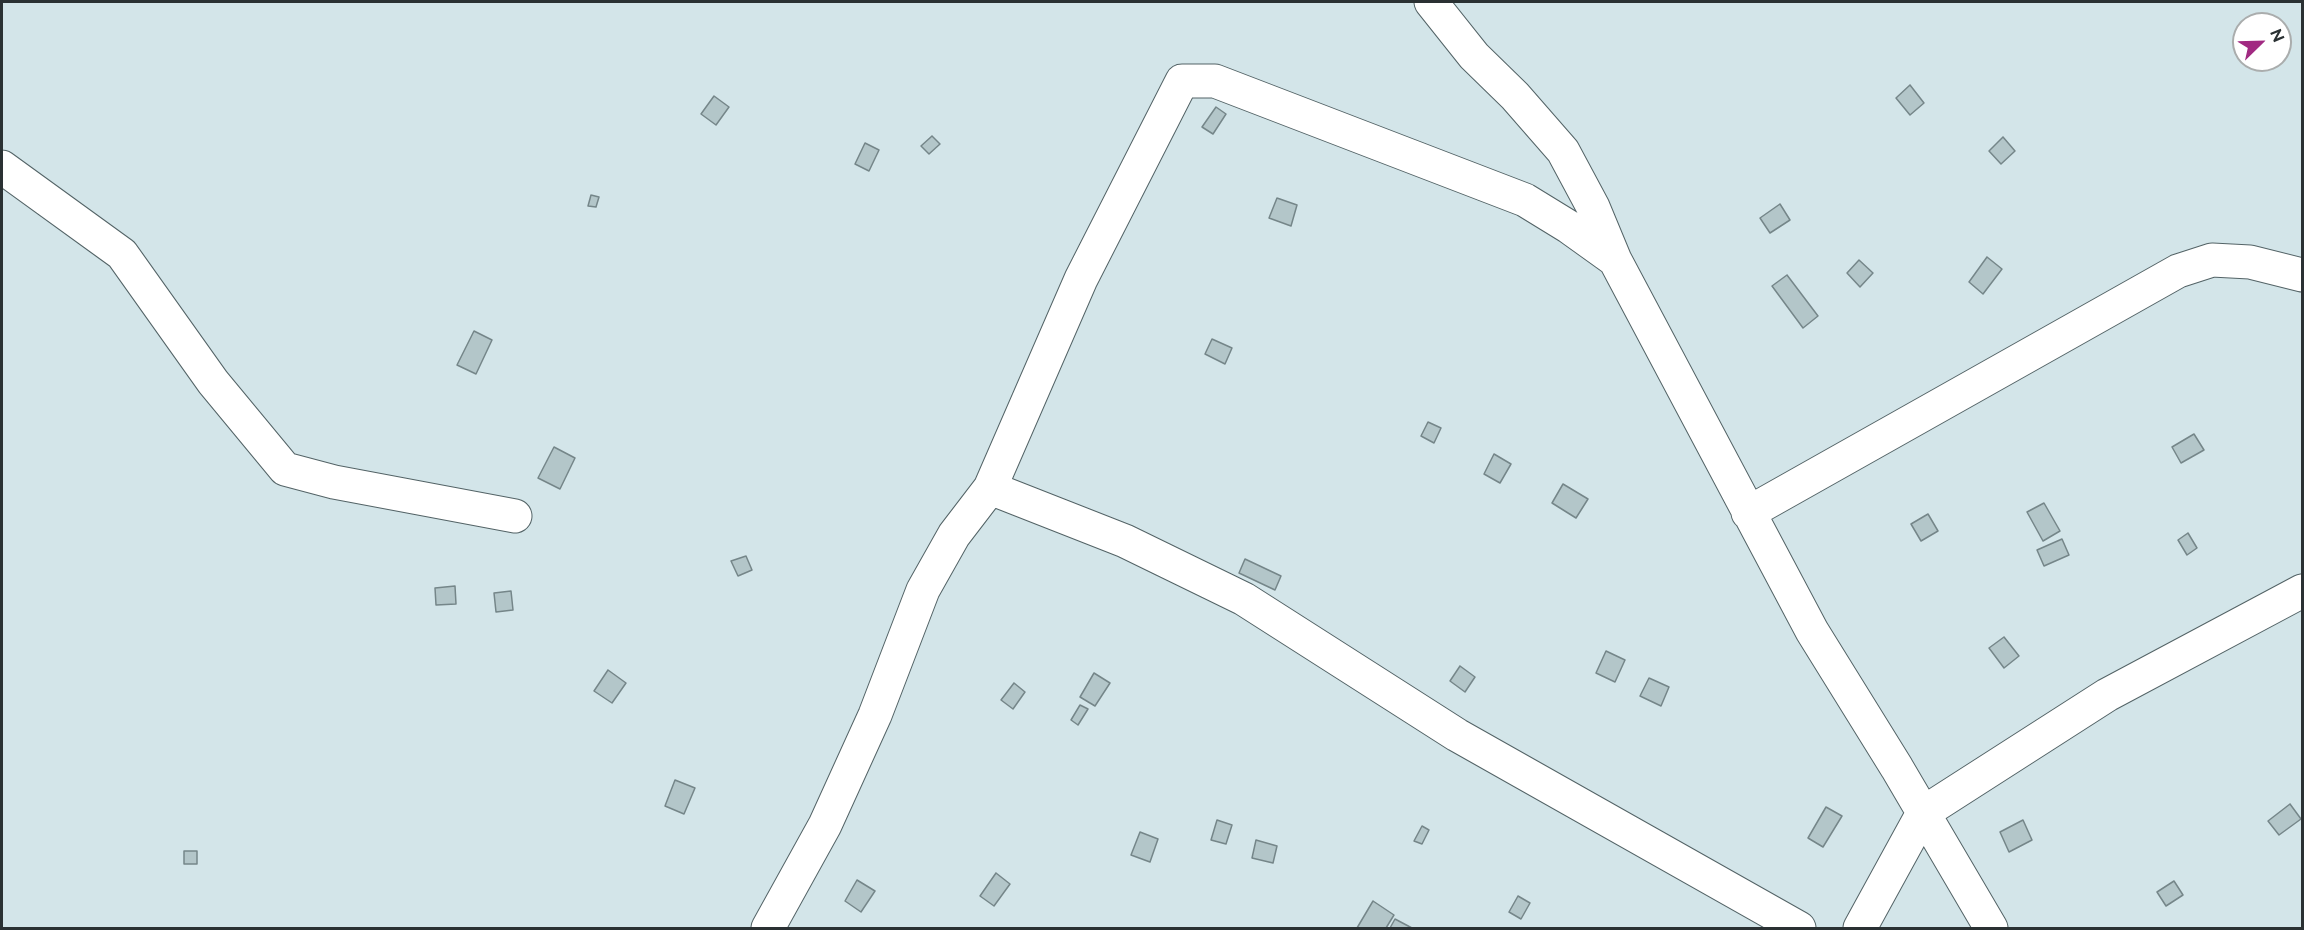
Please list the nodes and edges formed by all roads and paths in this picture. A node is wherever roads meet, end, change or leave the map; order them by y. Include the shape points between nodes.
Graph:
1 (1431, 2) edge
2 (2, 167) edge
3 (1615, 261) junction
4 (2302, 275) edge
5 (990, 488) junction
6 (1748, 513) junction
7 (515, 516) dead end
8 (2302, 591) edge
9 (1923, 813) junction
10 (768, 928) edge
11 (1798, 928) edge
12 (1860, 928) edge
13 (1991, 928) edge

1 - 3 street via 1474,56 1563,151 1593,207
2 - 7 street via 122,254 213,382 285,468 334,482
3 - 5 street via 1525,200 1215,81 1182,81 1081,279
3 - 6 street
4 - 6 street via 2250,262 2212,260 2178,271
5 - 10 street via 954,535 923,590 875,715 825,825
5 - 11 street via 1125,541 1244,599 1457,735
6 - 9 street via 1812,631
8 - 9 street via 2107,695
9 - 12 street
9 - 13 street

